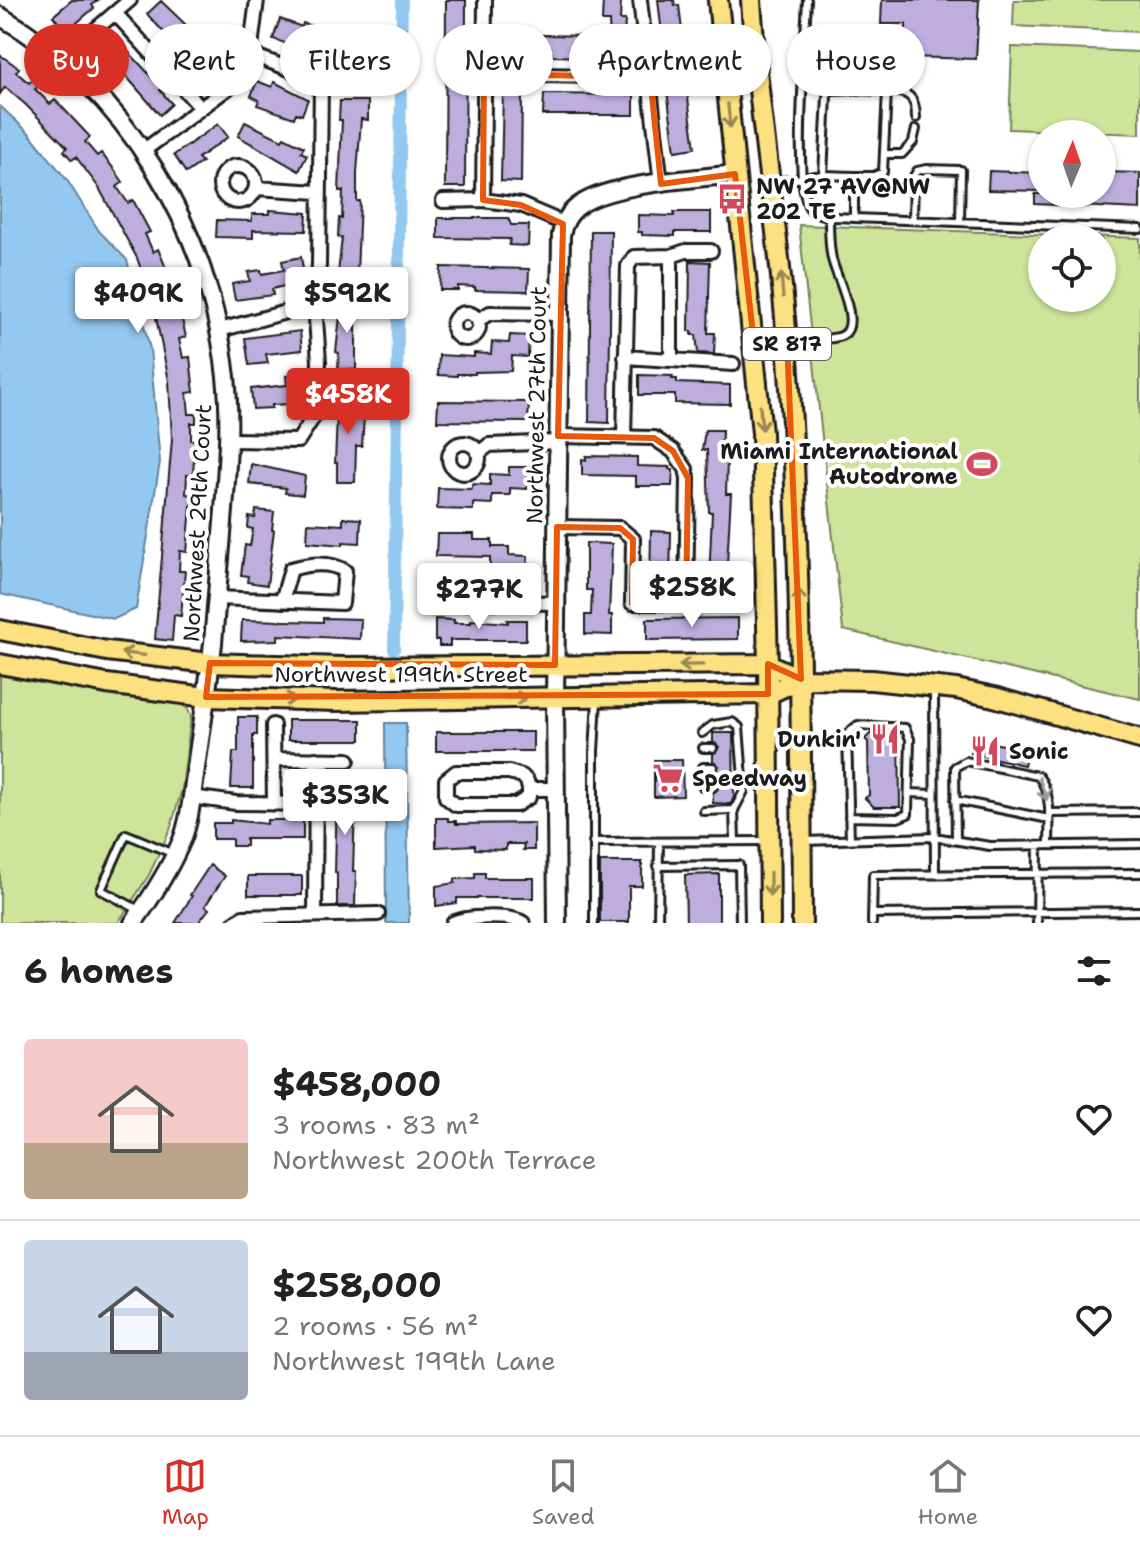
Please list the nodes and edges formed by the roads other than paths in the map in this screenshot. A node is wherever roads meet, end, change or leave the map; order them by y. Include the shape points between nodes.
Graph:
1 (130, 0) edge
2 (257, 0) edge
3 (485, 0) edge
4 (640, 0) edge
5 (807, 0) edge
6 (718, 5) edge
7 (752, 5) edge
8 (116, 14) junction
9 (0, 16) edge
10 (103, 24) edge
11 (254, 24) edge
12 (485, 24) edge
13 (643, 24) edge
14 (806, 24) edge
15 (264, 59) edge
16 (217, 96) edge
17 (484, 96) edge
18 (652, 96) edge
19 (803, 96) edge
20 (827, 96) edge
21 (887, 96) edge
22 (912, 96) edge
23 (201, 108) junction
24 (916, 118) dead end
25 (916, 129) dead end
26 (143, 151) junction
27 (885, 154) junction
28 (735, 174) junction
29 (823, 175) junction
30 (854, 176) junction
31 (802, 178) junction
32 (770, 183) junction
33 (661, 184) junction
34 (256, 188) dead end
35 (318, 192) junction
36 (483, 200) junction
37 (443, 201) dead end
38 (829, 216) junction
39 (854, 218) junction
40 (913, 220) junction
41 (960, 221) junction
42 (563, 223) junction
43 (1140, 229) edge
44 (711, 251) dead end
45 (671, 256) junction
46 (315, 304) junction
47 (559, 314) junction
48 (478, 320) dead end
49 (220, 330) junction
50 (787, 340) junction
51 (754, 343) junction
52 (625, 357) junction
53 (671, 358) junction
54 (733, 364) dead end
55 (624, 437) junction
56 (558, 439) junction
57 (229, 440) junction
58 (479, 453) dead end
59 (557, 527) junction
60 (476, 596) dead end
61 (217, 598) junction
62 (282, 601) junction
63 (686, 602) junction
64 (556, 603) junction
65 (729, 603) dead end
66 (0, 630) edge
67 (210, 663) junction
68 (0, 664) edge
69 (768, 664) junction
70 (555, 665) junction
71 (801, 679) junction
72 (934, 686) junction
73 (768, 694) junction
74 (597, 696) junction
75 (206, 697) junction
76 (555, 698) junction
77 (273, 725) dead end
78 (702, 733) dead end
79 (1140, 739) edge
80 (703, 748) dead end
81 (713, 748) dead end
82 (274, 759) junction
83 (316, 759) junction
84 (348, 760) dead end
85 (703, 767) dead end
86 (713, 767) dead end
87 (734, 786) dead end
88 (743, 786) junction
89 (703, 787) dead end
90 (713, 787) dead end
91 (529, 789) junction
92 (556, 789) junction
93 (909, 793) junction
94 (934, 794) junction
95 (191, 797) junction
96 (955, 800) junction
97 (274, 804) junction
98 (316, 804) junction
99 (734, 810) junction
100 (704, 811) dead end
101 (1140, 812) edge
102 (1049, 816) junction
103 (849, 817) junction
104 (934, 837) junction
105 (850, 840) junction
106 (956, 840) junction
107 (735, 841) junction
108 (769, 841) junction
109 (802, 841) junction
110 (593, 842) junction
111 (659, 842) junction
112 (1140, 844) edge
113 (1049, 845) junction
114 (1038, 846) junction
115 (174, 854) junction
116 (658, 866) junction
117 (1037, 873) junction
118 (1140, 873) edge
119 (935, 874) junction
120 (1140, 911) edge
121 (1037, 912) junction
122 (378, 914) dead end
123 (873, 914) junction
124 (315, 915) junction
125 (137, 917) edge
126 (234, 923) edge
127 (453, 923) edge
128 (523, 923) edge
129 (557, 923) edge
130 (594, 923) edge
131 (658, 923) edge
132 (740, 923) edge
133 (770, 923) edge
134 (802, 923) edge
135 (872, 923) edge
136 (1037, 923) edge

1 - 8 street
2 - 11 street
3 - 12 street
4 - 13 street
5 - 14 lane
6 - 7 main road
6 -> 28 main road, SR 817
7 - 32 main road, SR 817
8 - 10 street
8 - 23 street
9 - 26 street, Northwest 29th Court via 63,61 102,98
15 - 35 street via 321,81
16 - 23 street
17 - 36 street
18 - 33 street
19 - 31 lane
20 - 29 lane
21 - 27 lane
22 - 24 lane
23 - 26 street
25 - 27 lane via 902,154
26 - 49 street, Northwest 29th Court via 188,234
27 - 30 lane via 883,172
28 - 33 street
28 - 51 main road, SR 817
29 - 30 lane
29 - 31 lane
30 - 39 lane
31 - 32 lane
31 - 38 lane via 807,204
50 -> 32 main road, SR 817
33 - 42 street via 606,192 576,207
34 - 35 street
35 - 46 street
36 - 37 street
36 - 42 street via 521,205
38 - 39 lane
38 - 50 lane via 831,257 849,311 847,331
39 - 40 lane
40 - 41 lane
40 - 41 lane via 914,176 926,169 961,170
41 - 43 lane
42 - 47 street, Northwest 27th Court
44 - 45 street
45 - 52 street via 634,257 628,266
45 - 53 street
46 - 49 street
46 - 57 street via 316,413 298,441
47 - 48 street via 490,313
47 - 56 street, Northwest 27th Court
49 - 57 street, Northwest 29th Court
50 - 51 main road
71 -> 50 main road, SR 817
51 -> 69 main road, SR 817 via 762,433
52 - 53 street
52 - 55 street
53 - 54 street
55 - 56 street
55 - 63 street via 654,438 686,469
56 - 58 street via 489,445
56 - 59 street, Northwest 27th Court
57 - 61 street, Northwest 29th Court
59 - 63 street via 620,528 633,539 632,603
59 - 64 street, Northwest 27th Court
60 - 64 street via 491,602
61 - 62 street
61 - 67 street, Northwest 29th Court
62 - 62 street via 342,603 345,571 336,565 291,569
63 - 65 street
64 - 70 street, Northwest 27th Court
67 -> 66 main road, Northwest 199th Street via 107,651
67 - 70 main road, Northwest 199th Street
67 - 75 street, Northwest 29th Court
68 - 75 main road, Northwest 199th Street
69 -> 70 main road, Northwest 199th Street
69 - 71 main road, Northwest 199th Street
69 - 73 main road, SR 817
70 - 76 street, Northwest 27th Court
71 - 72 main road, Northwest 199th Street
71 - 73 main road, Northwest 199th Street
71 - 109 main road, SR 817
72 - 79 main road, Northwest 199th Street via 994,697
72 - 94 lane
73 - 74 main road, Northwest 199th Street
73 - 108 main road, SR 817
74 - 76 main road, Northwest 199th Street
74 - 110 lane
75 -> 76 main road, Northwest 199th Street
75 - 95 street, Northwest 29th Court
76 - 92 street, Northwest 27th Court
77 - 82 street
78 - 88 lane via 713,725 732,722 739,727
80 - 81 lane
82 - 83 street
82 - 97 street
83 - 84 street
83 - 98 street
85 - 86 lane
87 - 88 lane
88 - 99 lane
89 - 90 lane
91 - 91 street via 516,773 456,772 446,780 444,792 456,805 516,805 529,797
91 - 92 street
92 - 129 street, Northwest 27th Court
93 - 94 lane
93 - 103 lane via 908,814
93 - 103 lane via 910,739 905,728 858,725 847,734
94 - 104 lane
95 - 97 street
95 - 115 street, Northwest 29th Court
96 - 102 lane
96 -> 102 lane via 955,767 966,761 1038,776
96 - 106 lane
97 - 98 street
98 - 124 street
99 - 100 lane
99 - 107 lane
101 - 102 lane
102 - 113 lane
103 - 105 lane
104 - 105 lane
104 - 106 lane
104 - 119 lane
105 - 109 lane
106 - 114 lane
107 - 108 lane
107 - 111 lane
108 -> 133 main road, SR 817
109 - 134 main road, SR 817
110 - 111 lane
110 - 130 lane
111 - 116 lane
112 - 113 lane
113 - 114 lane
114 - 117 lane
115 - 125 street, Northwest 29th Court
115 - 125 lane via 126,834 101,890
116 - 131 lane
116 - 132 lane via 739,865
117 - 118 lane
117 - 119 lane
117 - 121 lane
119 - 123 lane via 873,875
120 - 121 lane
121 - 123 lane
121 - 136 lane
122 - 124 street
123 - 135 lane
124 - 126 street via 243,917
127 - 128 street via 511,918

